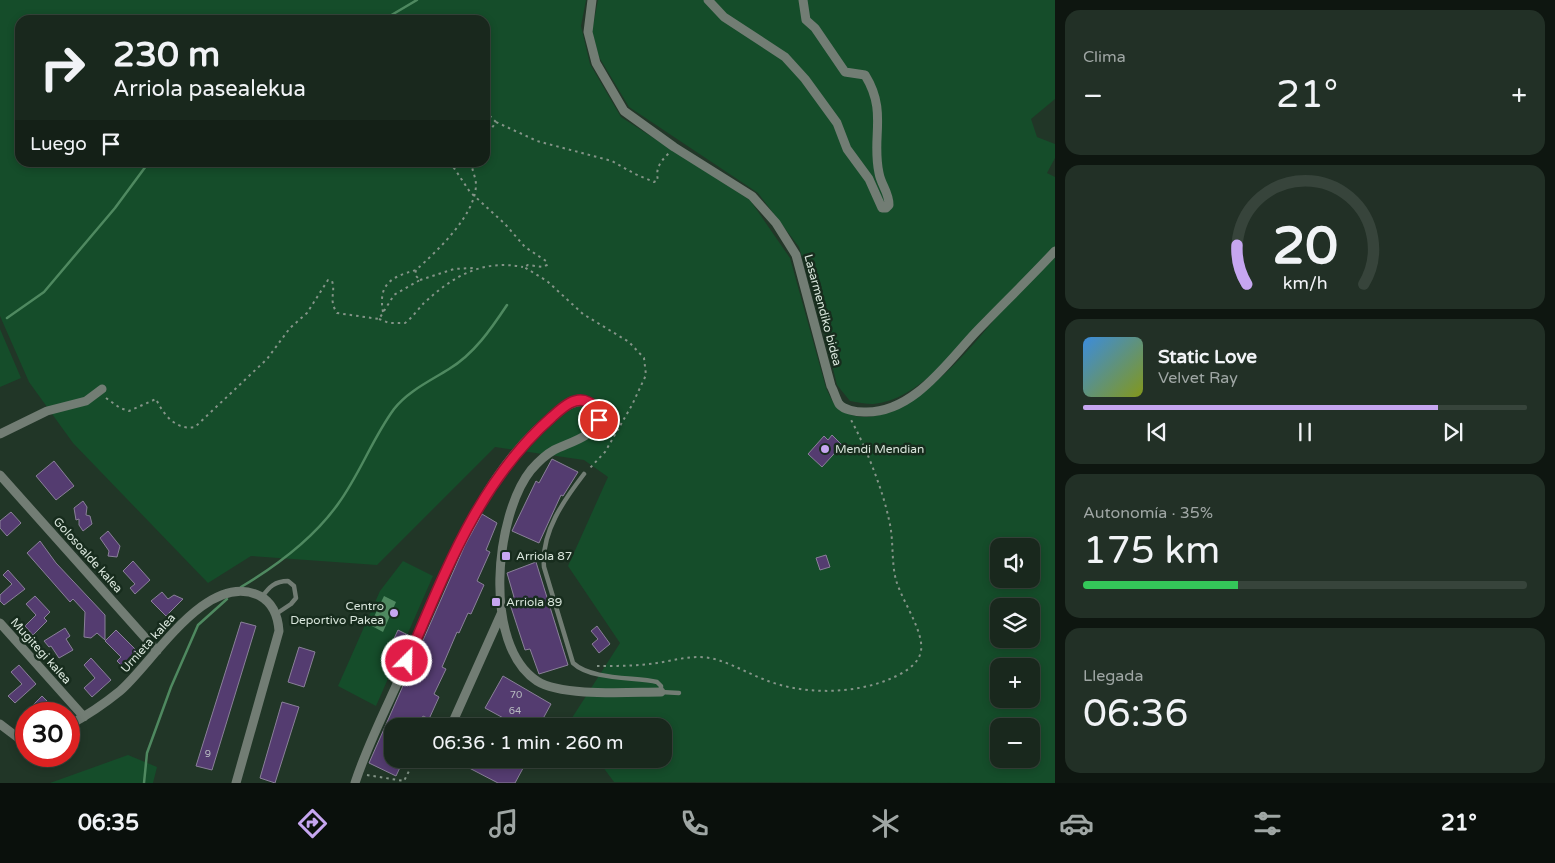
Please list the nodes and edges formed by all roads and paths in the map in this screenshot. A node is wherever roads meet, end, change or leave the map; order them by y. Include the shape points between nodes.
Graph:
1 (592, 0) edge
2 (708, 0) edge
3 (803, 0) edge
4 (490, 116) edge
5 (496, 122) junction
6 (490, 131) edge
7 (674, 147) junction
8 (452, 167) edge
9 (472, 167) edge
10 (474, 195) junction
11 (1055, 251) edge
12 (524, 267) junction
13 (475, 269) junction
14 (416, 270) junction
15 (420, 280) junction
16 (383, 313) junction
17 (379, 319) junction
18 (100, 392) joint
19 (845, 407) junction
20 (0, 434) edge
21 (584, 474) joint
22 (0, 475) edge
23 (262, 597) junction
24 (276, 614) junction
25 (502, 614) junction
26 (0, 623) edge
27 (158, 651) junction
28 (593, 667) dead end
29 (661, 692) junction
30 (679, 693) dead end
31 (84, 717) junction
32 (455, 718) edge
33 (80, 719) edge
34 (0, 724) edge
35 (15, 735) edge
36 (410, 768) edge
37 (356, 778) edge
38 (236, 783) edge

1 - 7 street, Lasarmendiko bidea via 588,32 596,63 624,111
2 - 3 street via 724,17 770,45 798,71 828,108 853,160 869,179 882,208 886,208 889,198 879,175 879,118 874,94 865,75 849,74 842,68 806,20
4 - 5 path
5 - 6 path
5 - 7 path via 537,141 612,161 654,182 658,180 656,172 660,163
7 - 19 street, Lasarmendiko bidea via 752,196 776,223 796,255 831,386
8 - 10 path
9 - 10 path via 476,183
10 - 12 path via 547,265 544,268 528,264
10 - 14 path via 456,230
11 - 19 street via 949,364 906,401 875,413 855,412
12 - 13 path
12 - 21 path via 548,281 583,314 629,342 644,358 646,375 623,423 605,452
13 - 15 path via 454,268
13 - 17 path via 466,271 442,287 405,322 397,324
14 - 15 path
14 - 16 path via 385,285 381,302
15 - 16 path via 394,295
16 - 17 path
17 - 18 path via 337,313 332,304 334,285 328,280 307,313 290,328 267,359 195,427 187,429 170,420 156,399 129,410 120,408
18 - 20 street via 86,401 24,420
19 - 28 path via 862,441 889,520 900,594 920,635 921,651 915,664 884,682 836,690 796,687 764,680 734,665 709,658 676,658 656,663
21 - 29 lane via 562,504 543,554 544,568 573,663 604,676 657,682
22 - 27 street, Golosoalde kalea
23 - 24 street
23 - 24 lane via 280,581 288,581 294,586 296,598
23 - 27 street, Urnieta kalea via 239,590 224,594 188,616
24 - 38 street via 280,631
25 - 29 street via 516,658 525,672 538,682 557,690 575,692
25 - 32 street
25 - 37 street via 502,554 518,488 546,456 594,429 599,414 586,400 568,405 532,436 504,468 476,509
26 - 31 street, Mugitegi kalea
27 - 31 street, Urnieta kalea via 120,691
29 - 30 lane
31 - 33 street, Urnieta kalea
34 - 35 street
36 - 37 path via 404,781

